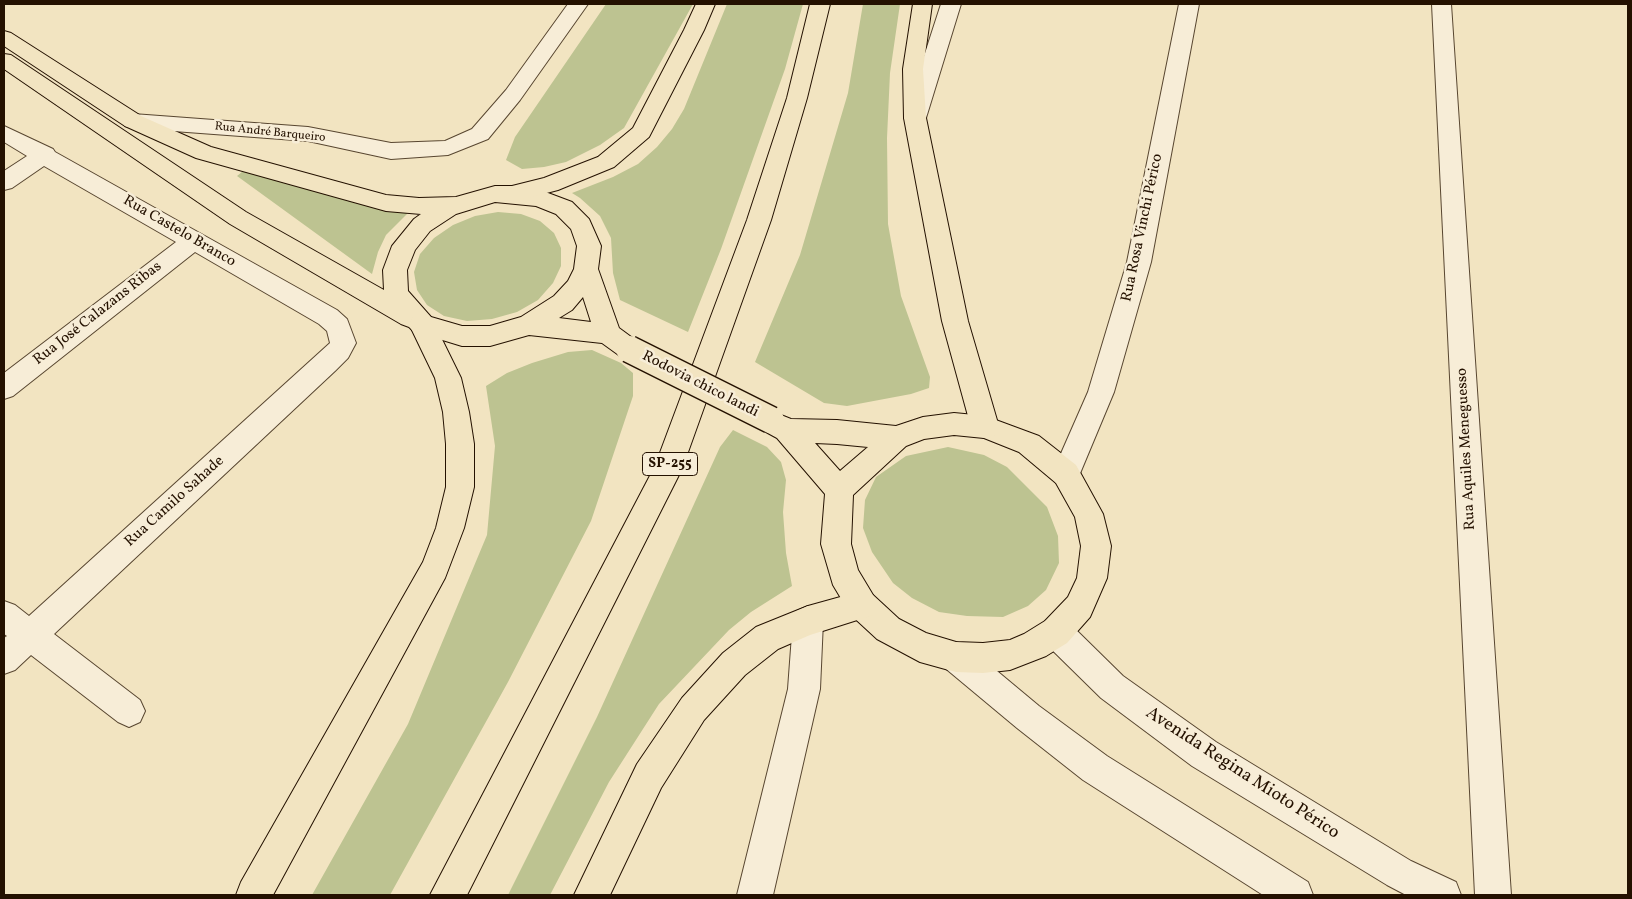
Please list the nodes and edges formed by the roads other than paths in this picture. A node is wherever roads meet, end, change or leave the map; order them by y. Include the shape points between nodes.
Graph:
1 (578, 4) edge
2 (705, 4) edge
3 (820, 4) edge
4 (922, 4) edge
5 (951, 4) edge
6 (1189, 4) edge
7 (1438, 4) edge
8 (4, 37) edge
9 (4, 60) edge
10 (915, 118) junction
11 (133, 122) junction
12 (4, 132) edge
13 (45, 154) junction
14 (4, 182) edge
15 (512, 194) junction
16 (458, 205) junction
17 (193, 241) junction
18 (586, 269) junction
19 (422, 324) junction
20 (529, 325) junction
21 (608, 334) junction
22 (343, 343) joint
23 (4, 388) edge
24 (779, 425) junction
25 (985, 427) junction
26 (896, 438) junction
27 (1066, 474) junction
28 (839, 490) junction
29 (862, 605) junction
30 (4, 615) edge
31 (808, 622) junction
32 (1056, 632) junction
33 (30, 634) junction
34 (956, 657) junction
35 (4, 659) edge
36 (130, 711) dead end
37 (1397, 884) edge
38 (254, 895) edge
39 (448, 895) edge
40 (592, 895) edge
41 (755, 895) edge
42 (1295, 895) edge
43 (1443, 895) edge
44 (1492, 895) edge

1 - 11 street, Rua André Barqueiro via 480,134 448,148 391,151 308,134
2 - 15 main road via 642,132 606,162 550,184
3 - 39 main road, SP-255 via 798,98 759,220 668,470
4 - 10 main road via 913,69
5 - 10 street
6 - 27 street, Rua Rosa Vinchi Périco via 1139,262 1101,392
7 - 44 street, Rua Aquiles Meneguesso
8 - 11 main road
9 - 19 main road via 238,218
10 - 25 main road via 955,321
11 - 16 main road via 204,153 335,190 386,203
12 - 13 street, Rua Castelo Branco
13 - 14 street
13 - 17 street, Rua Castelo Branco
15 - 16 main road via 496,194
15 - 18 main road via 540,198 564,208 581,225 589,246
16 - 19 main road via 422,225 404,246 395,270 396,294
17 - 22 street, Rua Castelo Branco via 328,317 338,326
17 - 23 street, Rua José Calazans Ribas
18 - 20 main road via 577,287 563,303
18 - 21 main road
19 - 20 main road via 462,336 490,336
19 - 38 main road via 448,378 456,412 460,487 450,528 435,568
20 - 21 main road
21 - 24 main road, Rodovia chico landi, bridge via 629,349
22 - 33 street, Rua Camilo Sahade via 326,364
24 - 26 main road
24 - 28 main road
25 - 26 main road via 954,424 923,428
25 - 27 main road via 1029,444
26 - 28 main road
27 - 32 main road via 1089,514 1096,546 1092,578 1079,607
28 - 29 main road via 836,544 844,575
29 - 31 main road
29 - 34 main road via 888,629 912,643
30 - 33 street
31 - 40 main road via 767,638 734,664 693,709 649,776
31 - 41 street via 804,689
32 - 34 main road via 1010,655
32 - 37 street, Avenida Regina Mioto Périco via 1112,687 1204,754
33 - 35 street, Rua Camilo Sahade
33 - 36 street
34 - 42 street via 1095,768
37 - 43 street, Avenida Regina Mioto Périco

